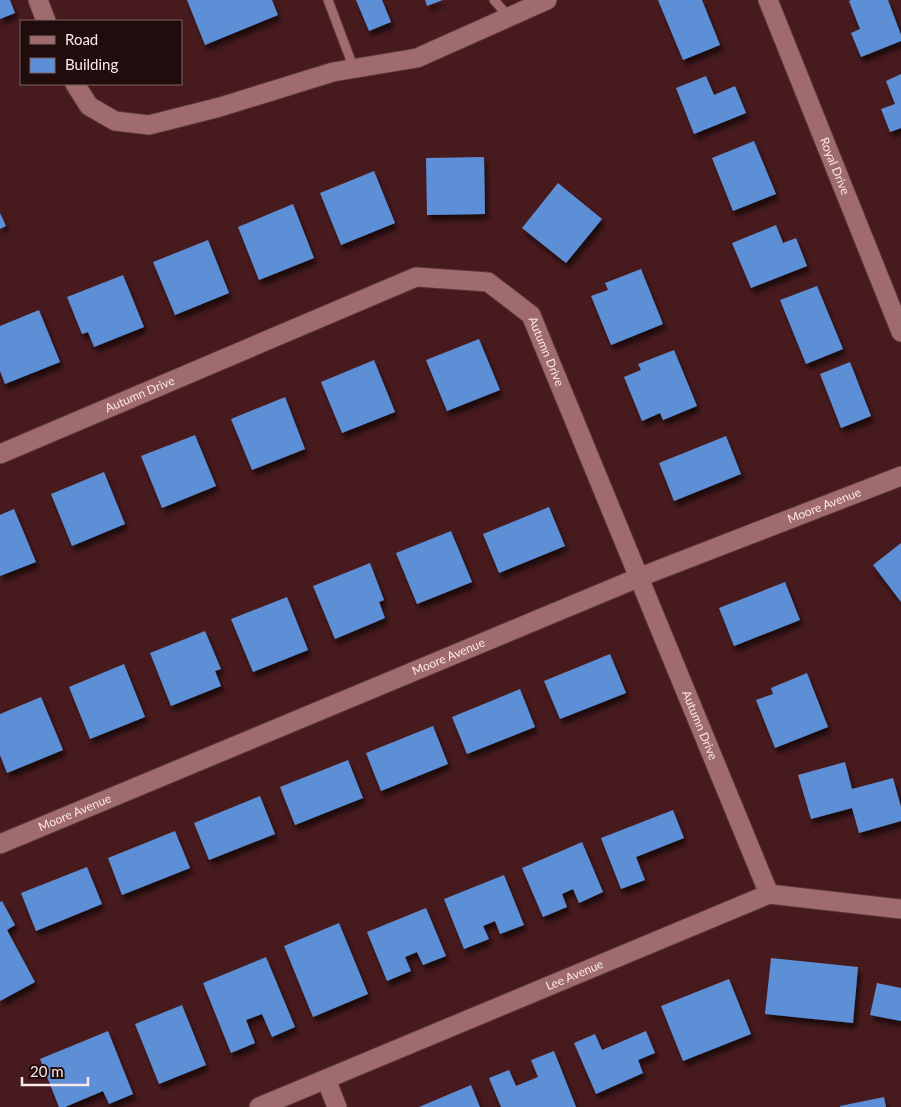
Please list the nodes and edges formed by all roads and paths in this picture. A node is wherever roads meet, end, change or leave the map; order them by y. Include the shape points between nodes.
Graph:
1 (38, 0) edge
2 (328, 0) edge
3 (494, 0) edge
4 (547, 0) edge
5 (768, 0) edge
6 (508, 17) junction
7 (46, 20) edge
8 (354, 68) junction
9 (76, 85) edge
10 (901, 332) edge
11 (0, 454) edge
12 (901, 476) edge
13 (640, 577) junction
14 (0, 844) edge
15 (770, 894) junction
16 (901, 909) edge
17 (326, 1079) junction
18 (259, 1107) edge
19 (337, 1107) edge

1 - 7 street
2 - 8 lane
3 - 6 lane
4 - 6 street
5 - 10 street, Royal Drive
6 - 8 street via 417,58
8 - 9 street via 149,124 115,121 89,106
11 - 13 street, Autumn Drive via 416,277 488,282 531,315
12 - 13 street, Moore Avenue
13 - 14 street, Moore Avenue
13 - 15 street, Autumn Drive
15 - 16 street, Lee Avenue
15 - 17 street, Lee Avenue
17 - 18 street, Lee Avenue
17 - 19 street

